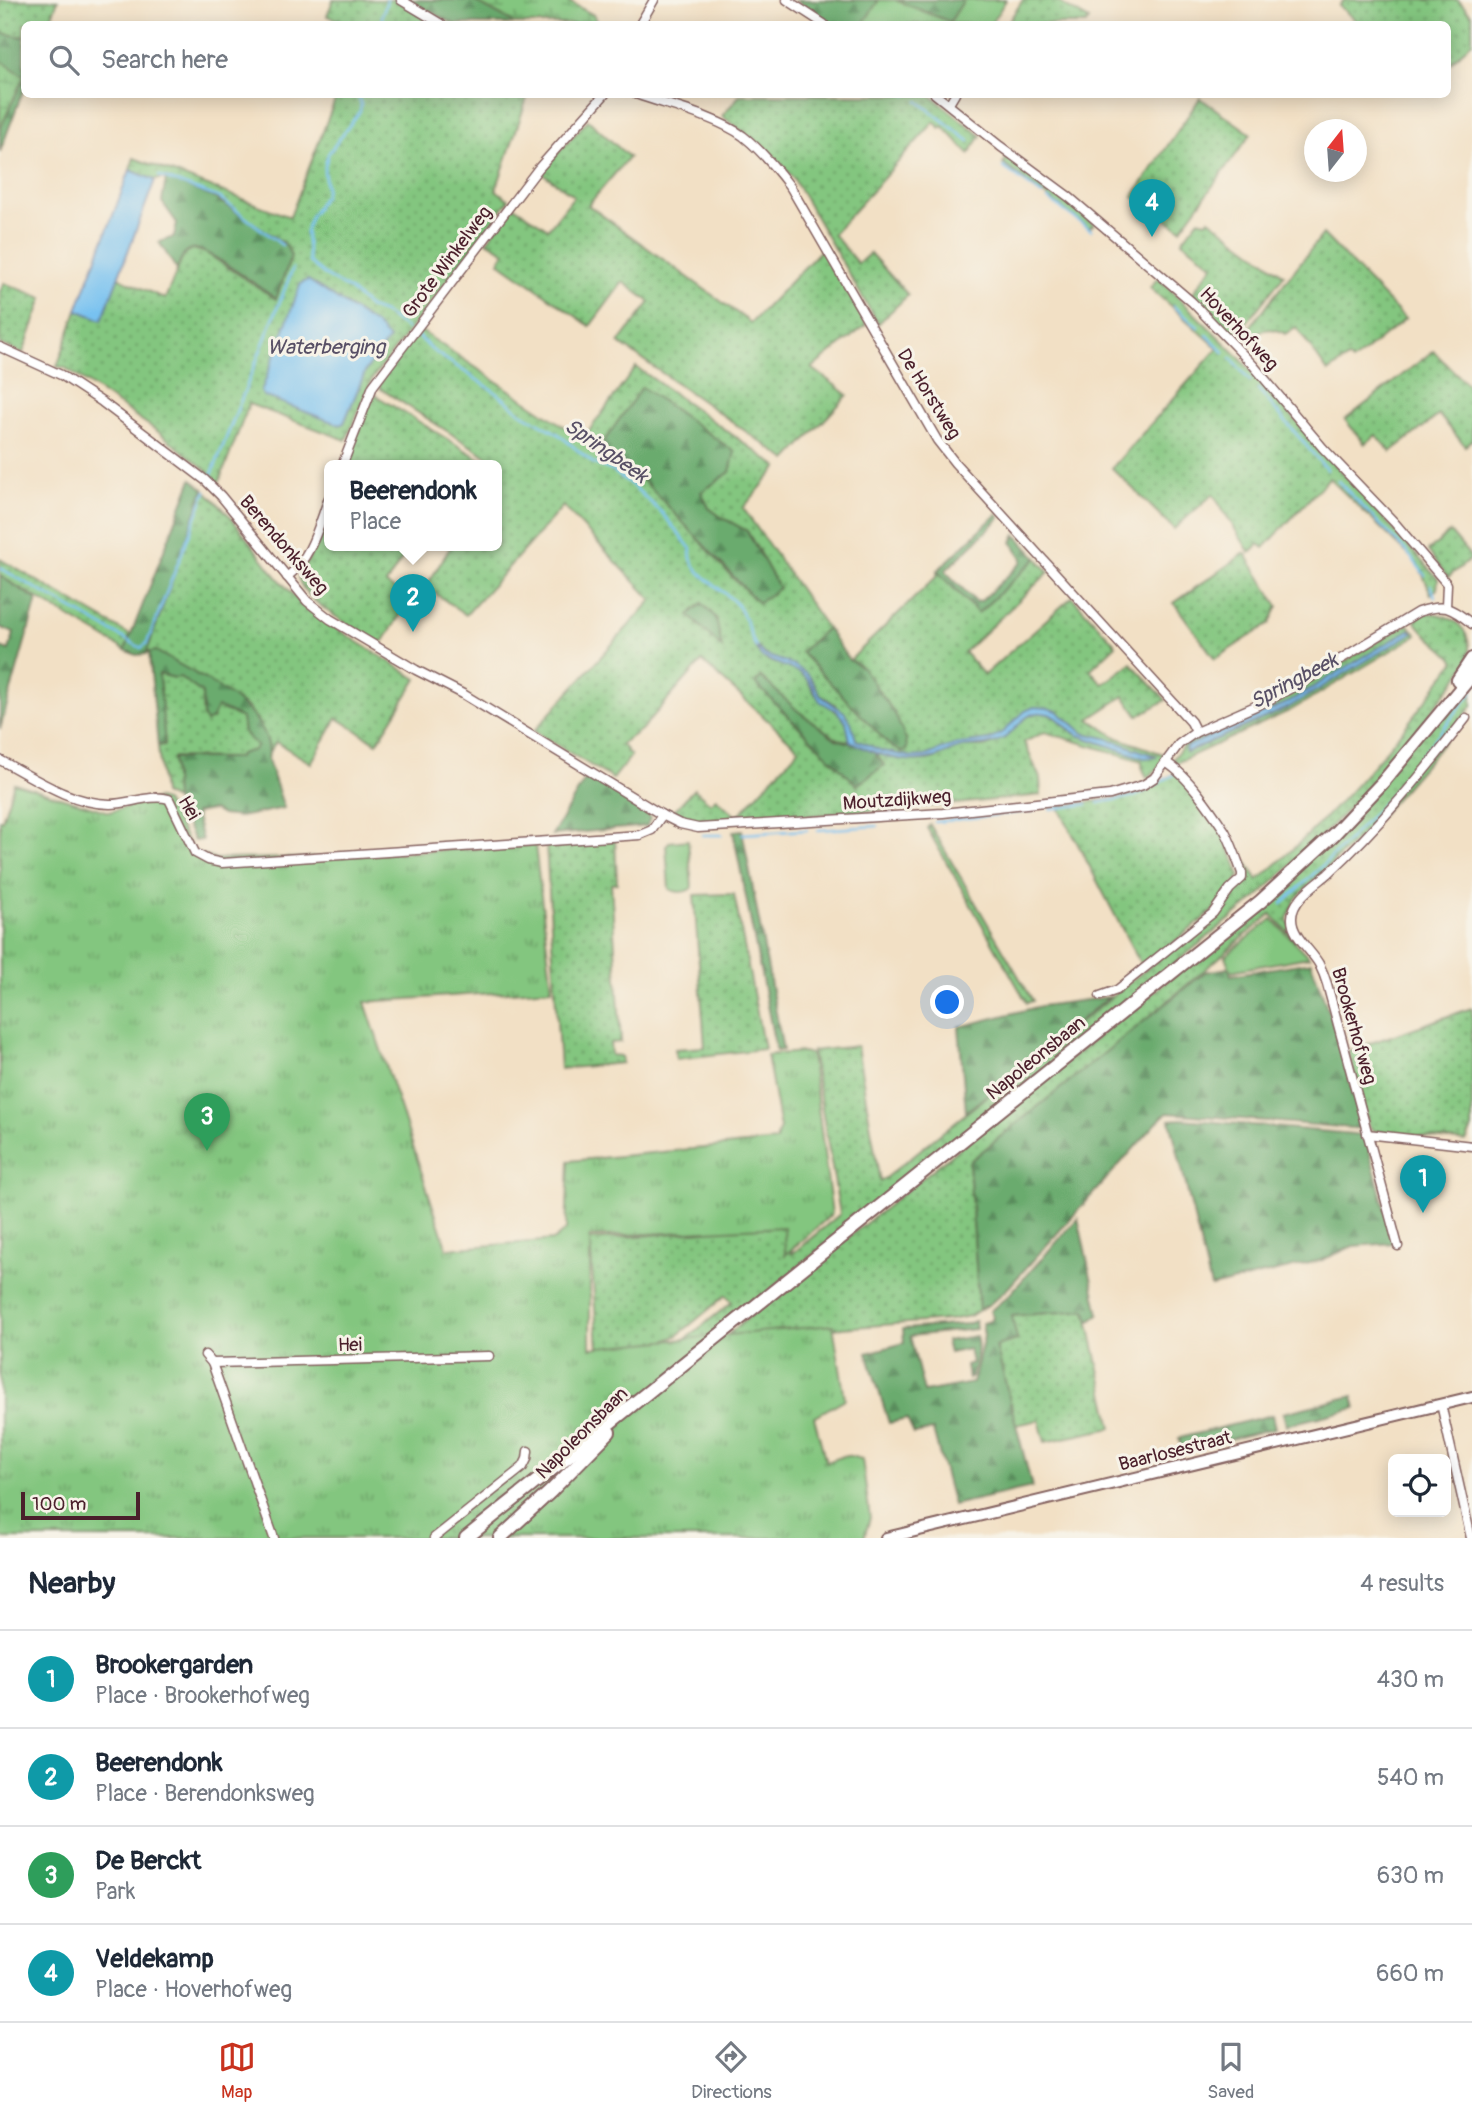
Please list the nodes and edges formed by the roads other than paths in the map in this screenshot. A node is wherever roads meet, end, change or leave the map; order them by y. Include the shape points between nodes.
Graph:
1 (401, 0) edge
2 (653, 0) edge
3 (787, 0) edge
4 (436, 21) edge
5 (642, 21) edge
6 (819, 21) edge
7 (602, 98) edge
8 (647, 98) edge
9 (941, 98) edge
10 (953, 98) edge
11 (949, 104) junction
12 (0, 347) edge
13 (344, 460) edge
14 (324, 511) edge
15 (287, 577) junction
16 (1447, 607) junction
17 (1472, 624) edge
18 (1472, 659) edge
19 (1472, 675) edge
20 (1466, 718) dead end
21 (1196, 732) junction
22 (1422, 732) junction
23 (0, 760) edge
24 (1167, 763) junction
25 (662, 815) junction
26 (1100, 996) dead end
27 (1367, 1134) junction
28 (1472, 1146) edge
29 (1398, 1246) dead end
30 (205, 1355) dead end
31 (489, 1356) dead end
32 (212, 1363) junction
33 (652, 1390) junction
34 (1472, 1397) edge
35 (1441, 1404) junction
36 (528, 1451) dead end
37 (274, 1538) edge
38 (434, 1538) edge
39 (466, 1538) edge
40 (500, 1538) edge
41 (886, 1538) edge
42 (1471, 1538) edge

1 - 4 street
2 - 5 street
3 - 6 street
7 - 13 street, Grote Winkelweg via 538,169 373,386
8 - 21 street, De Horstweg via 741,135 770,160 954,463
9 - 11 street, Hoverhofweg
10 - 11 street
11 - 16 street, Hoverhofweg via 1069,197 1192,302 1447,584
12 - 15 street, Berendonksweg via 61,375 177,457 221,496
14 - 15 street via 306,558
15 - 25 street, Berendonksweg via 330,619
16 - 17 street
16 - 21 street, Moutzdijkweg via 1418,612 1303,682
18 - 22 main road, Napoleonsbaan
19 - 22 main road, Napoleonsbaan
20 - 27 street, Brookerhofweg via 1387,814 1293,909 1293,926 1320,965 1327,984
21 - 24 street, Moutzdijkweg via 1179,744
22 - 33 main road, Napoleonsbaan via 1334,834 1261,901
23 - 25 street, Hei via 68,795 92,802 169,799 195,853 222,863 640,835 652,830
24 - 25 street, Moutzdijkweg via 1154,779 1128,791 957,812 698,828
24 - 26 street via 1191,786 1226,833 1242,878 1213,913 1117,990
27 - 28 street
27 - 29 street, Brookerhofweg
30 - 32 street
31 - 32 street, Hei
32 - 37 street
33 - 39 main road, Napoleonsbaan
33 - 40 main road, Napoleonsbaan
34 - 35 street, Baarlosestraat
35 - 41 street, Baarlosestraat
35 - 42 street
36 - 38 street via 523,1467

